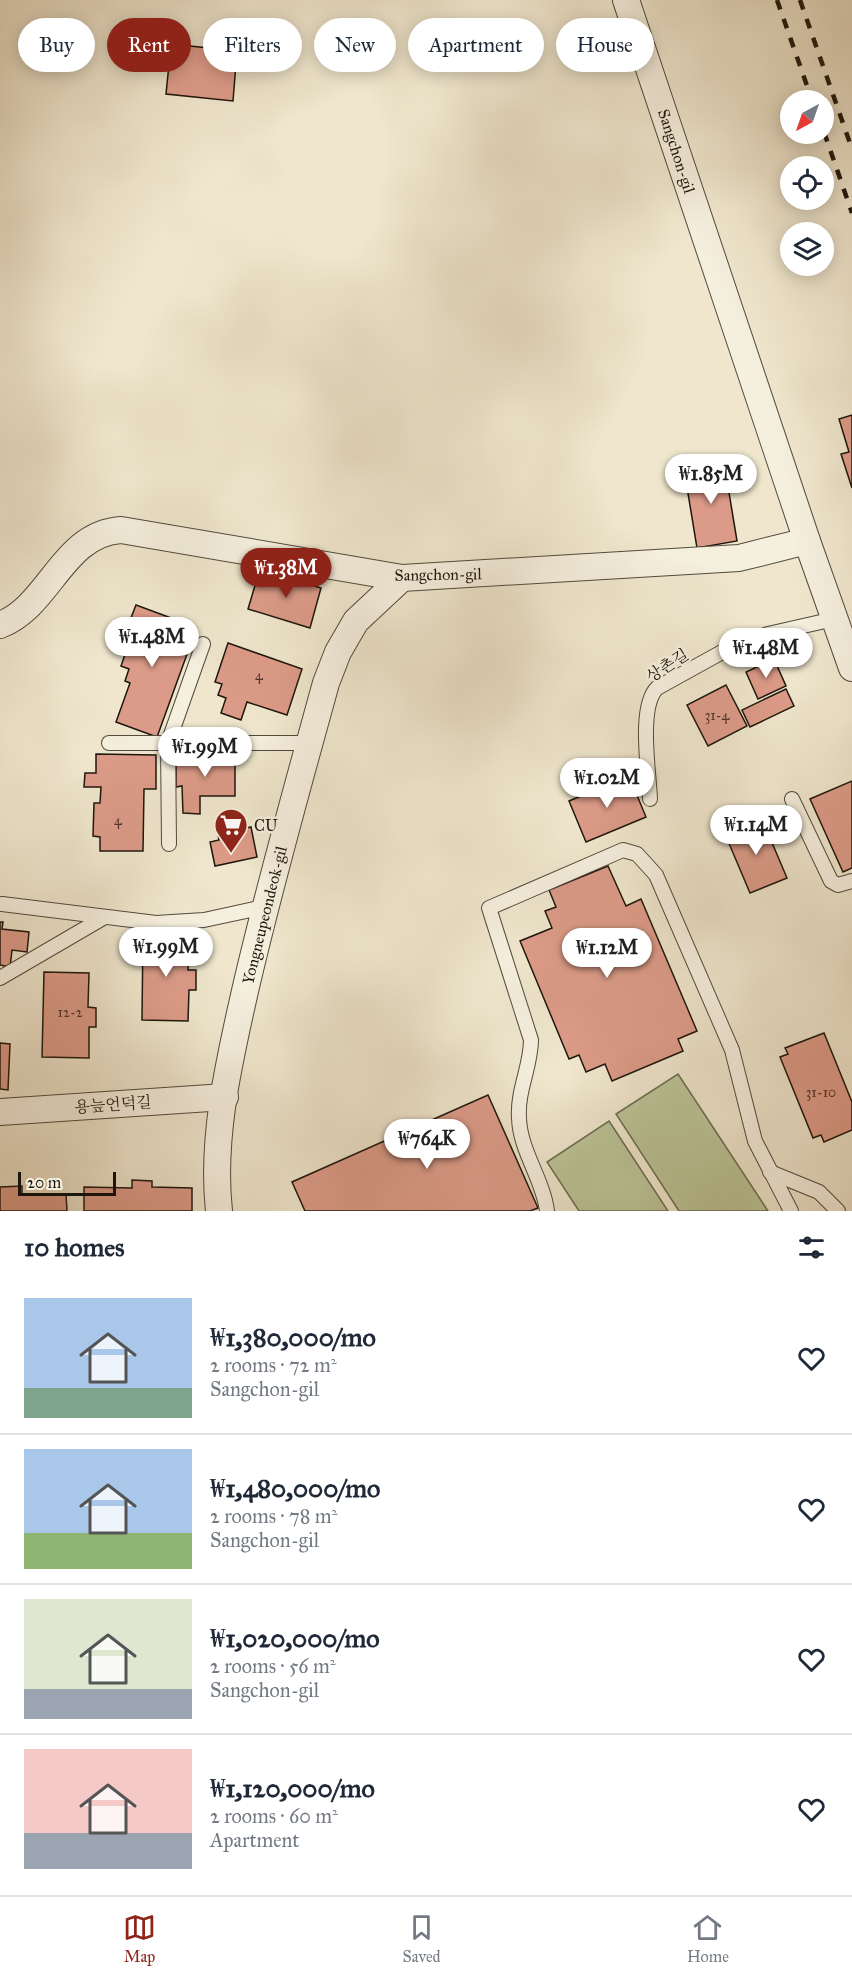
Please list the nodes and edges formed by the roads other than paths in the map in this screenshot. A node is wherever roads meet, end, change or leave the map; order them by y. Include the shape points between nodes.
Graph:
1 (626, 0) edge
2 (807, 541) junction
3 (402, 578) junction
4 (834, 619) junction
5 (0, 625) edge
6 (203, 645) dead end
7 (852, 668) edge
8 (109, 743) dead end
9 (168, 743) junction
10 (310, 743) junction
11 (650, 799) dead end
12 (792, 799) dead end
13 (169, 844) dead end
14 (852, 881) edge
15 (2, 904) dead end
16 (264, 907) junction
17 (103, 918) junction
18 (0, 978) edge
19 (225, 1097) junction
20 (0, 1112) edge
21 (770, 1172) junction
22 (219, 1211) edge
23 (547, 1211) edge
24 (791, 1211) edge
25 (838, 1211) edge

1 - 2 street, Sangchon-gil
2 - 3 street, Sangchon-gil via 740,558
2 - 4 street, Sangchon-gil
3 - 5 street, Sangchon-gil via 121,530 104,531 68,558 28,608
3 - 10 street, Yongneupeondeok-gil via 356,621 338,652
4 - 7 street, Sangchon-gil
4 - 11 lane, 상촌길 via 733,646 650,694
6 - 9 lane
8 - 9 lane
9 - 10 lane
9 - 13 lane
10 - 16 street, Yongneupeondeok-gil
12 - 14 lane via 831,881 844,885
15 - 17 lane
16 - 17 lane via 182,922
16 - 19 street, Yongneupeondeok-gil
17 - 18 lane
19 - 20 street, 용늪언덕길
19 - 22 street, Yongneupeondeok-gil via 216,1169
21 - 23 lane via 745,1110 732,1050 661,886 646,862 623,850 489,908 531,1040 519,1118 521,1137
21 - 24 lane
21 - 25 lane via 819,1192

